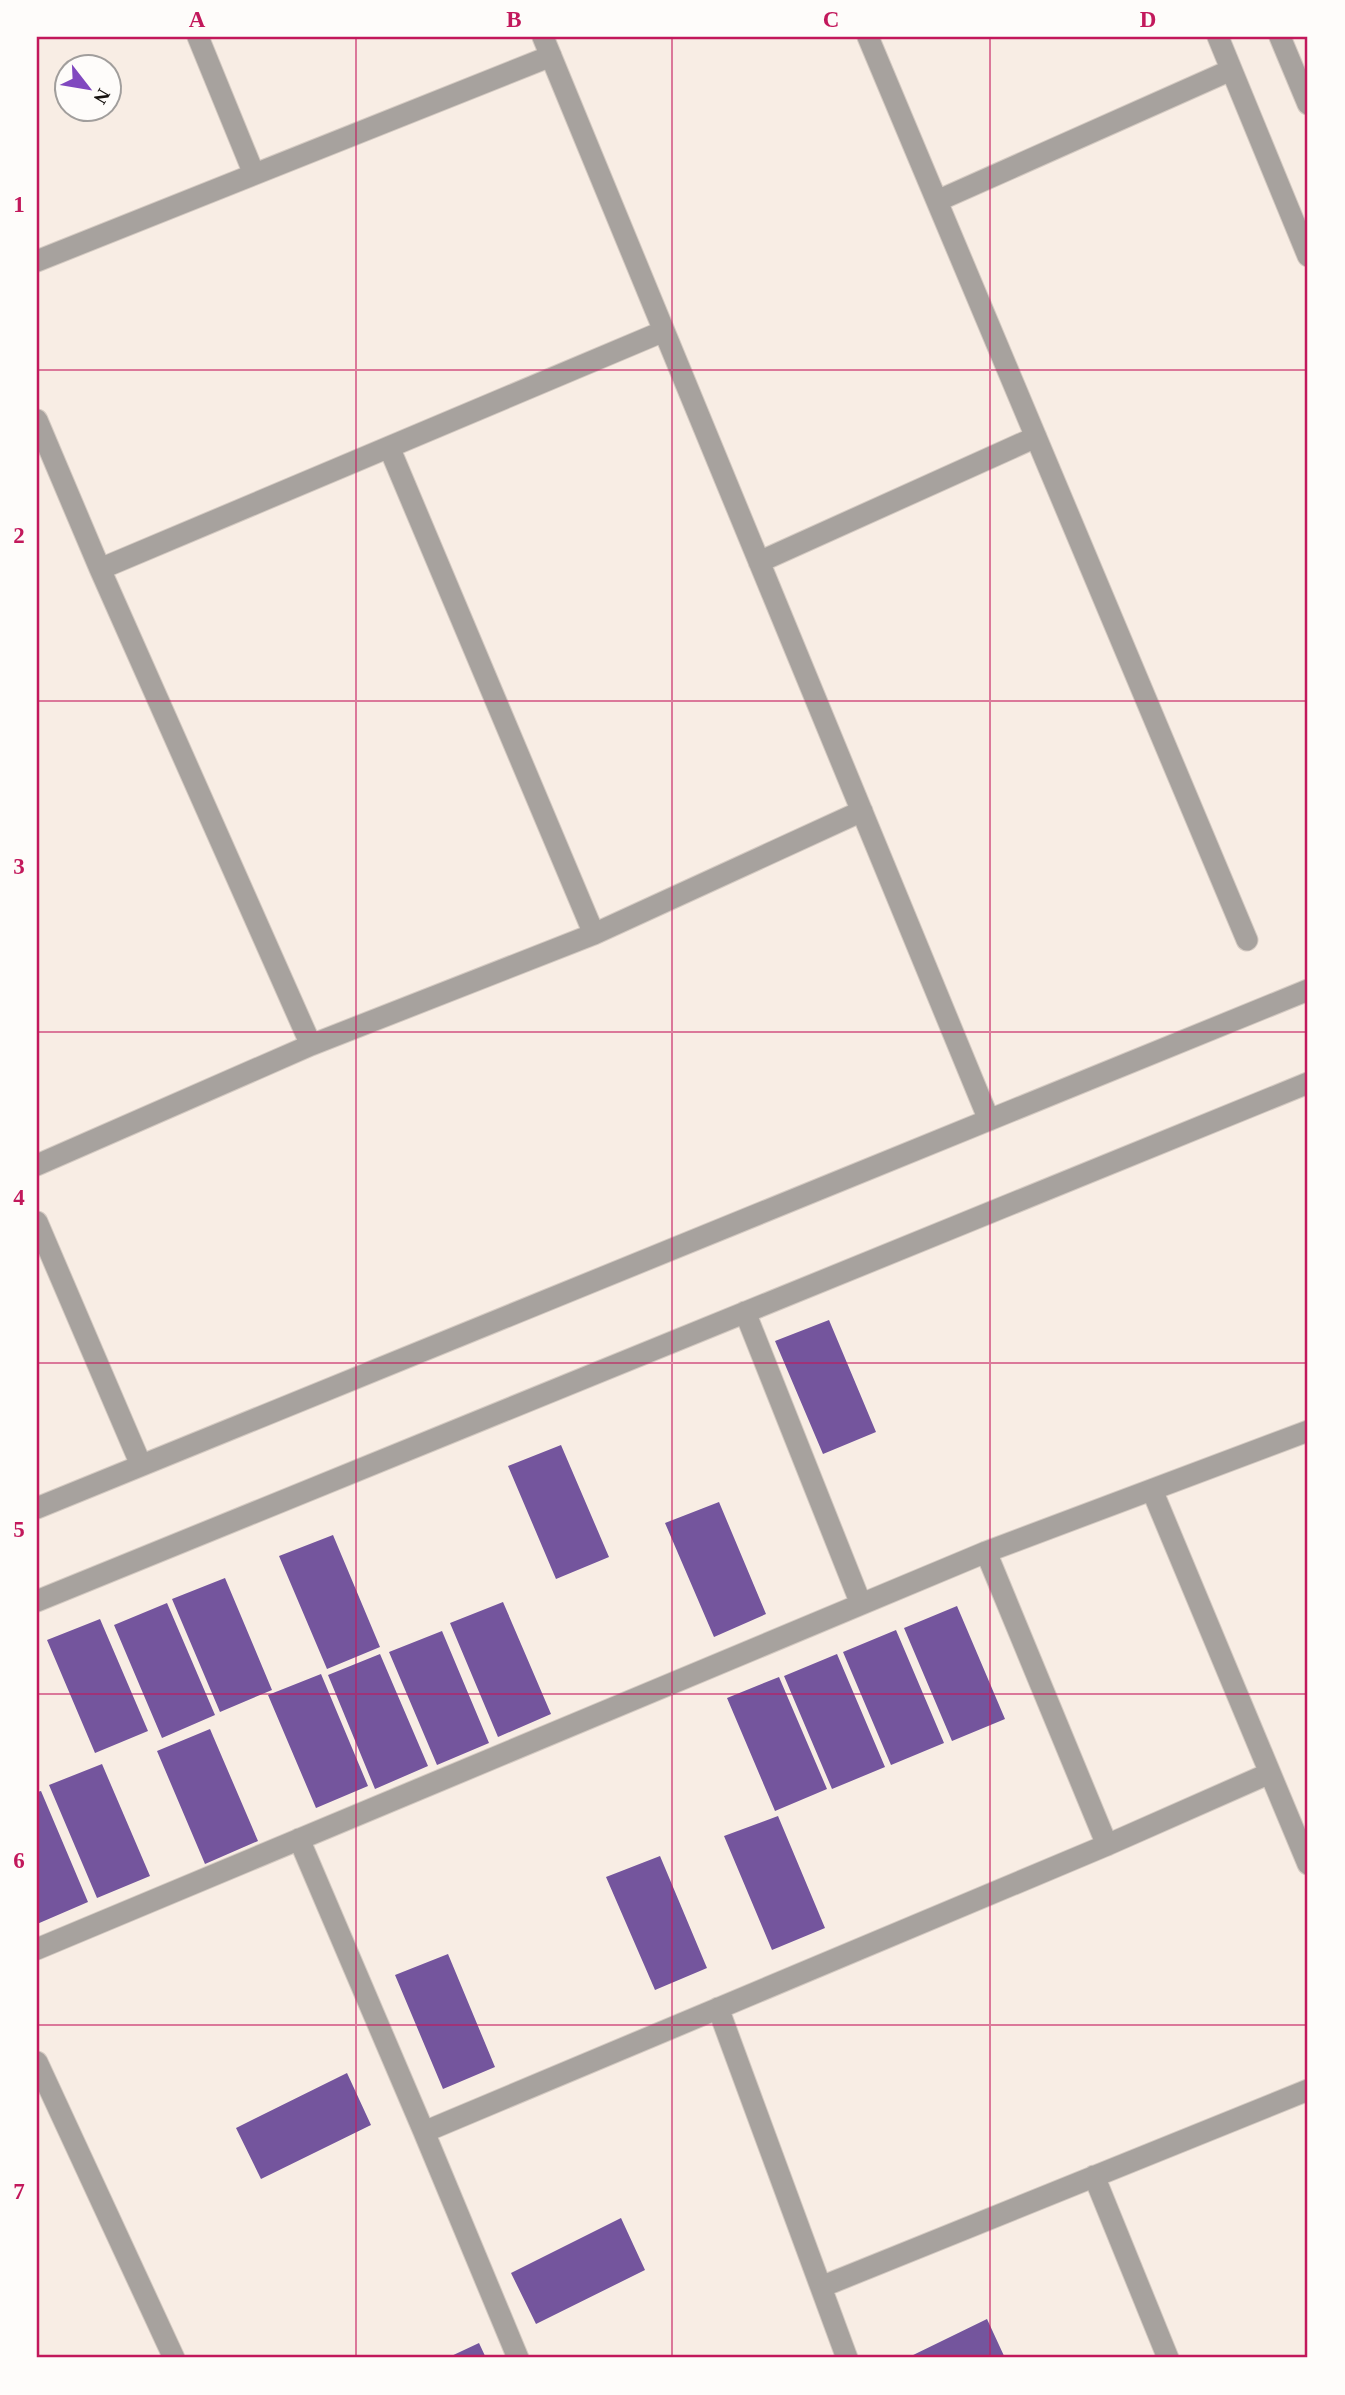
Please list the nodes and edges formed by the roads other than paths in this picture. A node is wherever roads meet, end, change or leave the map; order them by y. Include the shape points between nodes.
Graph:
1 (198, 37) edge
2 (868, 37) edge
3 (1218, 37) edge
4 (1280, 37) edge
5 (547, 46) edge
6 (1231, 70) junction
7 (1308, 104) edge
8 (254, 174) junction
9 (937, 201) junction
10 (1308, 256) edge
11 (37, 261) edge
12 (664, 331) junction
13 (37, 420) edge
14 (1036, 437) junction
15 (389, 447) junction
16 (759, 562) junction
17 (100, 569) junction
18 (862, 811) junction
19 (594, 934) junction
20 (1247, 940) dead end
21 (1308, 989) edge
22 (311, 1045) junction
23 (1308, 1083) edge
24 (989, 1120) junction
25 (37, 1165) edge
26 (37, 1222) edge
27 (745, 1312) junction
28 (1308, 1431) edge
29 (141, 1465) junction
30 (1152, 1489) junction
31 (37, 1508) edge
32 (986, 1552) junction
33 (37, 1601) edge
34 (861, 1604) junction
35 (1270, 1773) junction
36 (299, 1839) junction
37 (1107, 1844) junction
38 (1308, 1864) edge
39 (37, 1949) edge
40 (718, 2008) junction
41 (37, 2062) edge
42 (1308, 2090) edge
43 (424, 2132) junction
44 (1094, 2176) junction
45 (821, 2287) junction
46 (174, 2358) edge
47 (518, 2358) edge
48 (847, 2358) edge
49 (1168, 2358) edge

1 - 8 street
2 - 9 street
3 - 6 street
4 - 7 street
5 - 8 street
5 - 12 street
6 - 9 street
6 - 10 street
8 - 11 street
9 - 14 street
12 - 15 street
12 - 16 street
13 - 17 street
14 - 16 street
14 - 20 street
15 - 17 street
15 - 19 street
16 - 18 street
17 - 22 street
18 - 19 street
18 - 24 street
19 - 22 street
21 - 24 street
22 - 25 street
23 - 27 street
24 - 29 street
26 - 29 street
27 - 33 street
27 - 34 street
28 - 30 street
29 - 31 street
30 - 32 street
30 - 35 street
32 - 34 street
32 - 37 street
34 - 36 street
35 - 37 street
35 - 38 street
36 - 39 street
36 - 43 street
37 - 40 street
40 - 43 street
40 - 45 street
41 - 46 street
42 - 44 street
43 - 47 street
44 - 45 street
44 - 49 street
45 - 48 street

